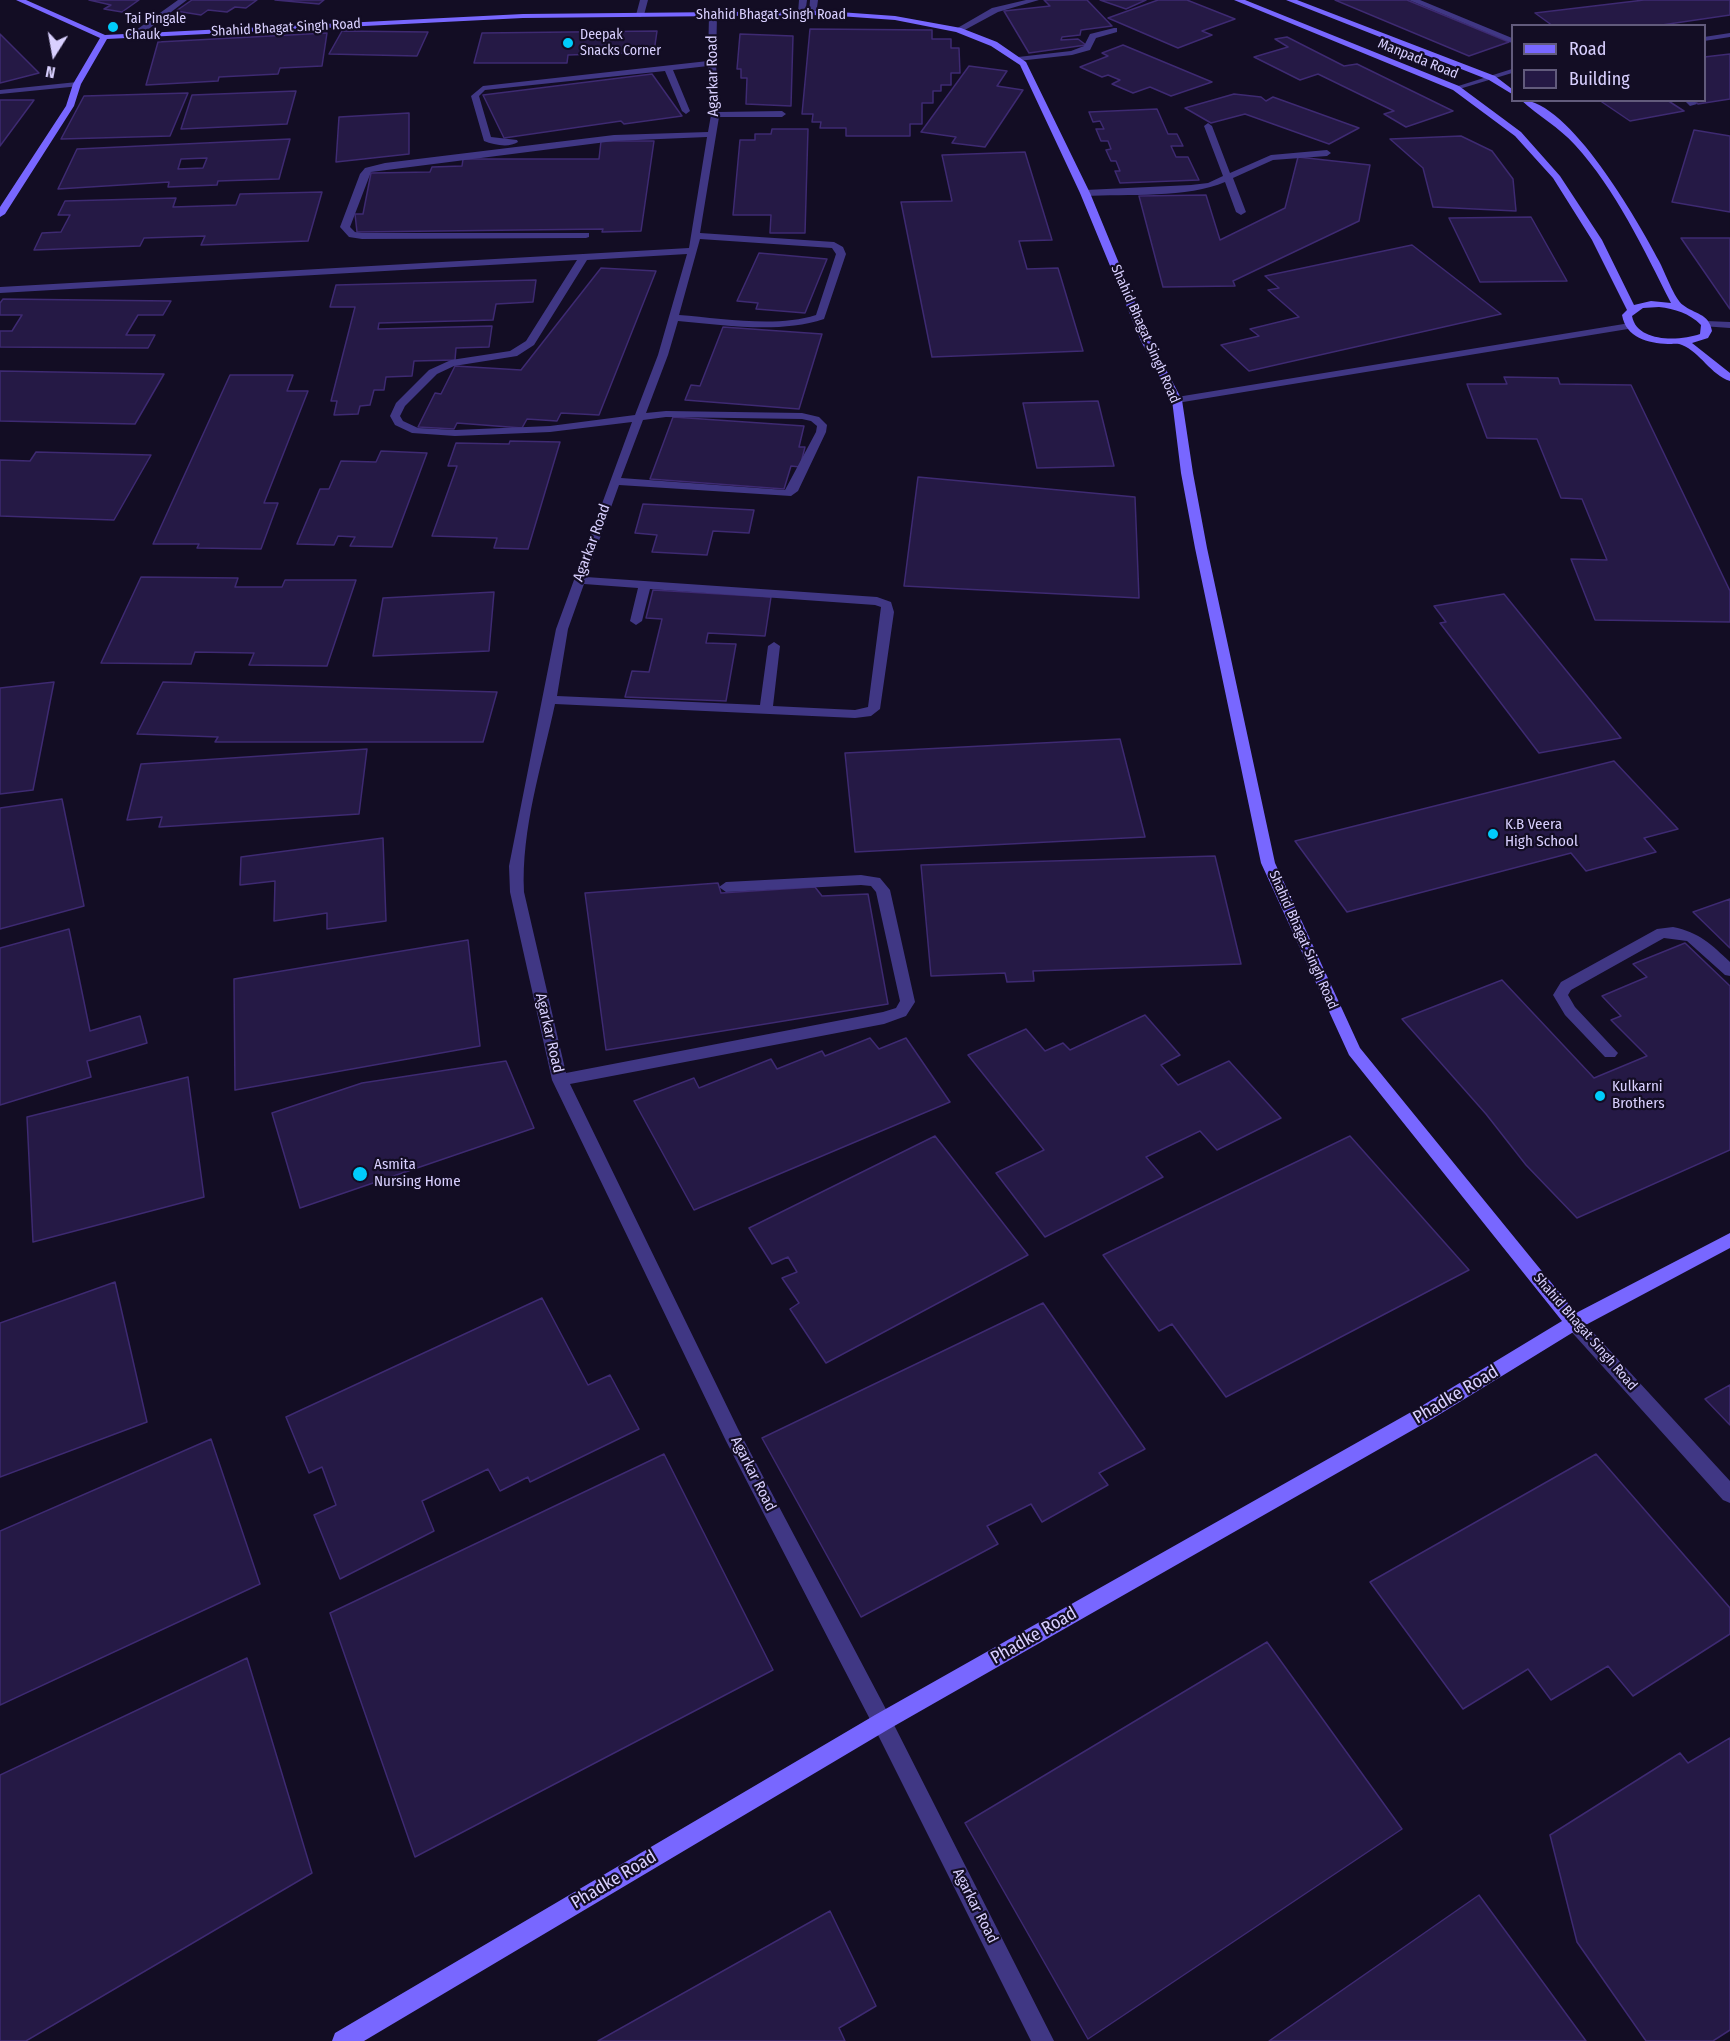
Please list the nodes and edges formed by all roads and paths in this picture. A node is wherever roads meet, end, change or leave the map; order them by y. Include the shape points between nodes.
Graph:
1 (20, 0) edge
2 (183, 0) edge
3 (644, 0) edge
4 (803, 0) edge
5 (814, 0) edge
6 (1035, 0) edge
7 (1238, 0) edge
8 (1290, 0) edge
9 (1413, 0) edge
10 (802, 13) junction
11 (813, 13) junction
12 (640, 15) junction
13 (713, 15) junction
14 (958, 30) junction
15 (1114, 30) dead end
16 (1730, 35) edge
17 (135, 36) junction
18 (104, 37) junction
19 (1706, 39) edge
20 (1511, 41) edge
21 (1018, 59) junction
22 (712, 63) junction
23 (668, 68) junction
24 (1511, 71) edge
25 (1492, 78) junction
26 (76, 84) junction
27 (1456, 88) junction
28 (1511, 91) edge
29 (0, 92) edge
30 (1528, 102) edge
31 (686, 111) dead end
32 (782, 114) dead end
33 (714, 124) junction
34 (1208, 126) dead end
35 (1327, 153) dead end
36 (1228, 177) junction
37 (1084, 193) junction
38 (1241, 212) dead end
39 (0, 214) edge
40 (586, 236) dead end
41 (695, 243) junction
42 (516, 248) junction
43 (584, 257) junction
44 (0, 290) edge
45 (1678, 307) junction
46 (1631, 309) junction
47 (674, 318) junction
48 (1706, 324) junction
49 (1730, 325) edge
50 (1630, 327) junction
51 (1686, 343) junction
52 (1730, 378) edge
53 (1177, 400) junction
54 (638, 418) junction
55 (615, 481) junction
56 (579, 580) junction
57 (645, 585) junction
58 (636, 621) dead end
59 (774, 646) dead end
60 (550, 700) junction
61 (766, 710) junction
62 (726, 887) dead end
63 (1730, 971) edge
64 (1610, 1053) dead end
65 (560, 1080) junction
66 (1730, 1240) edge
67 (1574, 1323) junction
68 (1730, 1494) edge
69 (882, 1722) junction
70 (343, 2041) edge
71 (1043, 2041) edge

1 - 18 street
2 - 17 street
3 - 12 street
4 - 10 street
5 - 11 street
6 - 14 street via 995,10
7 - 27 street, Manpada Road
8 - 25 street, Manpada Road
9 - 20 street
10 - 11 street, Shahid Bhagat Singh Road
10 - 13 street, Shahid Bhagat Singh Road
11 - 14 street, Shahid Bhagat Singh Road via 895,18
12 - 13 street, Shahid Bhagat Singh Road
12 - 17 street, Shahid Bhagat Singh Road via 523,16
13 - 22 street, Agarkar Road
14 - 21 street, Shahid Bhagat Singh Road via 994,44
15 - 21 street via 1093,36 1087,48 1072,53
16 - 19 street
17 - 18 street, Shahid Bhagat Singh Road
18 - 26 street
21 - 37 street, Shahid Bhagat Singh Road
22 - 23 street
22 - 33 street, Agarkar Road
23 - 31 street
23 - 33 street via 483,88 475,96 487,139 495,142
24 - 25 street
25 - 27 street
25 - 28 street, Manpada Road
26 - 29 street
26 - 39 street via 70,106
27 - 46 street, Manpada Road via 1518,134 1556,176 1597,240
30 - 45 street via 1560,126 1597,166 1646,244
32 - 33 street
33 - 41 street, Agarkar Road
33 - 42 street via 386,165 364,174 345,227 352,235
34 - 36 street
35 - 36 street via 1279,156
36 - 37 street via 1191,188
36 - 38 street
37 - 53 street, Shahid Bhagat Singh Road via 1146,340
40 - 42 street
41 - 43 street
41 - 47 street, Agarkar Road
41 - 47 street via 834,245 841,254 820,317 812,322
42 - 43 street
42 - 44 street
43 - 54 street via 530,343 513,354 451,363 433,372 400,405 395,416 399,423 416,430 455,434 550,429
45 - 46 street via 1651,304
45 - 48 street
46 - 50 street via 1626,320
47 - 54 street, Agarkar Road
48 - 49 street
48 - 51 street via 1704,336
50 - 51 street via 1648,338
50 - 53 street
51 - 52 street
53 - 67 street, Shahid Bhagat Singh Road via 1201,548 1269,863 1354,1051
54 - 55 street, Agarkar Road
54 - 55 street via 666,414 802,416 822,424 788,494
55 - 56 street, Agarkar Road
56 - 57 street
56 - 60 street, Agarkar Road via 562,628
57 - 58 street
57 - 61 street via 878,601 887,605 874,709 855,714
59 - 61 street
60 - 61 street
60 - 65 street, Agarkar Road via 516,866 517,892
62 - 65 street via 875,882 883,890 908,1002 901,1011 884,1018
63 - 64 street via 1692,936 1678,931 1662,933 1566,986 1560,995 1570,1011
65 - 69 street, Agarkar Road via 732,1435
66 - 67 street, Phadke Road
67 - 68 street, Shahid Bhagat Singh Road
67 - 69 street, Phadke Road via 1426,1413
69 - 70 street, Phadke Road
69 - 71 street, Agarkar Road

